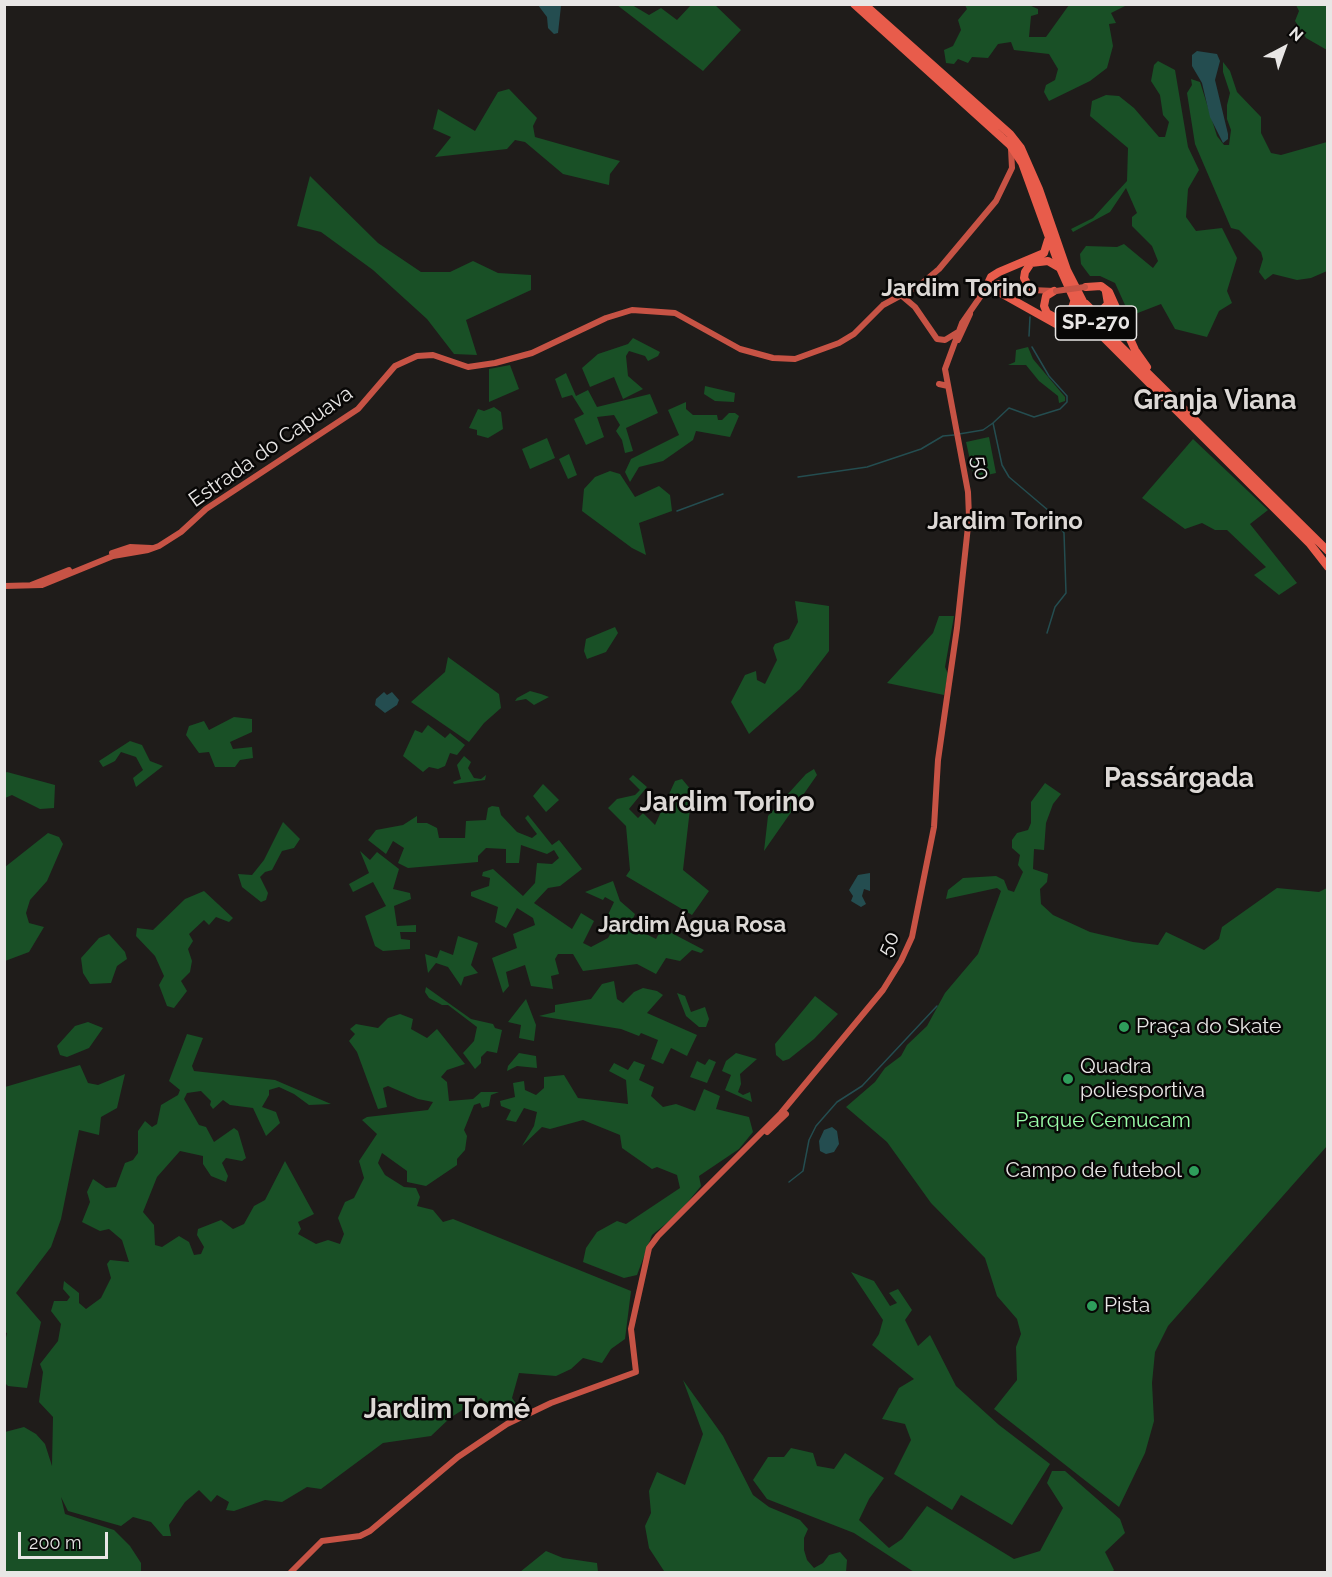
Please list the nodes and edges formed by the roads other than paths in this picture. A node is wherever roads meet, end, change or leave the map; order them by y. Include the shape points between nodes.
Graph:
1 (854, 4) edge
2 (864, 4) edge
3 (1010, 146) junction
4 (1012, 168) junction
5 (1027, 177) junction
6 (1048, 237) junction
7 (1060, 268) junction
8 (1085, 287) junction
9 (985, 290) junction
10 (1031, 290) junction
11 (1055, 291) junction
12 (902, 296) junction
13 (1076, 299) junction
14 (964, 324) junction
15 (1094, 330) junction
16 (958, 332) junction
17 (945, 372) junction
18 (939, 384) dead end
19 (948, 386) junction
20 (1176, 402) junction
21 (1328, 551) edge
22 (1328, 567) edge
23 (4, 586) edge
24 (786, 1114) dead end
25 (761, 1135) junction
26 (291, 1572) edge

1 - 3 highway, SP-270
2 - 13 highway, SP-270 via 1010,134 1026,156
3 - 4 main road
3 - 5 highway, SP-270 via 1019,156
4 - 5 main road
4 - 12 main road, Estrada do Capuava via 996,201 952,253 930,278
5 - 6 highway, SP-270
6 - 7 highway, SP-270
6 - 9 highway via 1044,253 999,272
7 - 10 highway via 1048,261 1031,263 1024,275
7 - 13 highway, SP-270
8 - 11 main road, bridge
8 - 13 highway via 1106,291 1107,306 1093,311
8 - 20 highway via 1101,286 1110,292 1141,360
9 - 10 main road via 998,283
9 - 14 main road
9 - 15 highway via 997,291 1056,324
10 - 11 main road
11 - 13 highway via 1045,298 1044,306 1047,313 1058,319 1069,317
12 - 16 main road via 938,339 945,340
12 - 23 main road, Estrada do Capuava via 883,305 848,339 795,359 745,351 665,310 620,312 532,353 482,366 462,366 433,355 410,358 395,366 358,409 154,548 130,549 28,587
13 - 15 highway, SP-270
13 - 20 highway, SP-270
14 - 16 main road
14 - 17 main road
15 - 22 highway, SP-270 via 1310,544
16 - 17 main road
17 - 19 main road, 50
18 - 19 main road
19 - 25 main road, 50 via 970,505 939,751 934,827 912,937 883,990
20 - 21 highway, SP-270
24 - 25 main road
25 - 26 main road, 50 via 649,1248 631,1329 636,1372 550,1403 507,1424 458,1458 370,1531 322,1541

